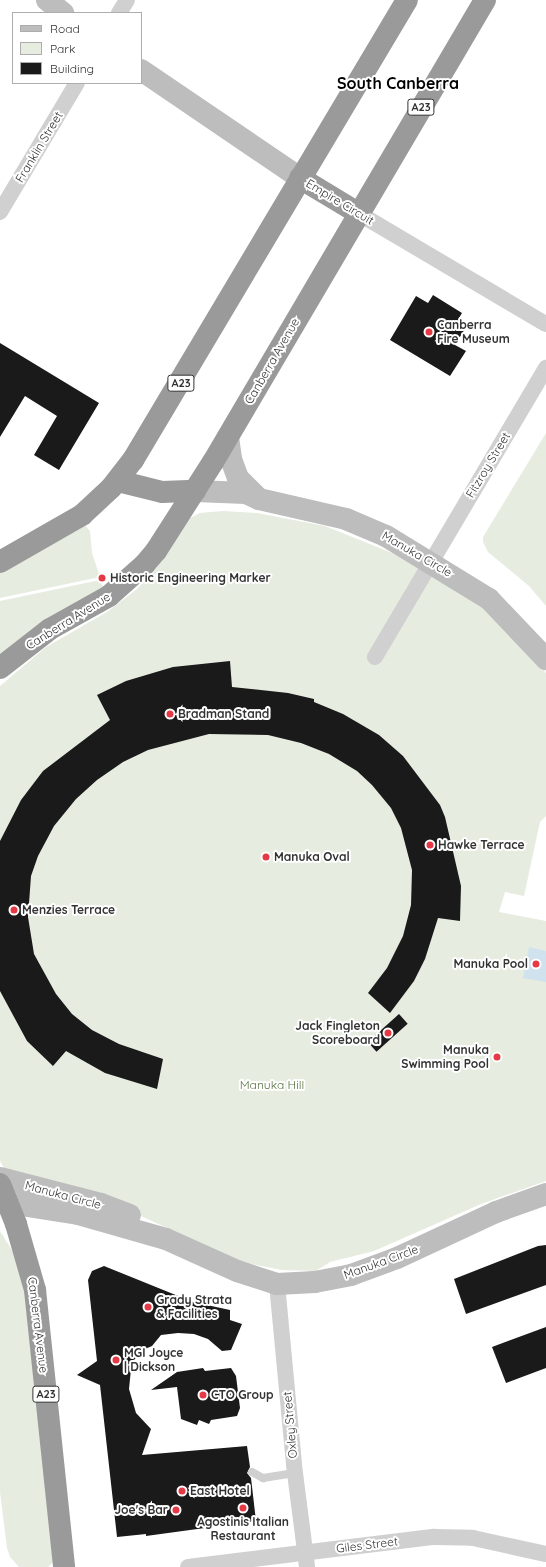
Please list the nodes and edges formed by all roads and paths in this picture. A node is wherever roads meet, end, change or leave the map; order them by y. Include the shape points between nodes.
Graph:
1 (47, 0) edge
2 (127, 0) edge
3 (408, 0) edge
4 (485, 0) edge
5 (62, 12) edge
6 (120, 12) edge
7 (142, 71) edge
8 (76, 84) edge
9 (300, 178) junction
10 (0, 212) edge
11 (358, 213) junction
12 (546, 324) edge
13 (546, 368) edge
14 (228, 437) junction
15 (118, 481) junction
16 (191, 498) junction
17 (259, 499) junction
18 (0, 562) edge
19 (430, 562) junction
20 (375, 657) dead end
21 (546, 659) edge
22 (0, 668) edge
23 (0, 1178) edge
24 (546, 1194) edge
25 (3, 1196) edge
26 (166, 1239) junction
27 (277, 1284) junction
28 (252, 1472) dead end
29 (295, 1473) junction
30 (546, 1554) edge
31 (306, 1559) edge
32 (64, 1567) edge
33 (188, 1567) edge

1 - 5 street
2 - 6 street
3 - 9 highway, A23
4 - 11 highway, Canberra Avenue / A23
7 - 9 street, Empire Circuit
8 - 10 street, Franklin Street
9 - 11 highway, Empire Circuit
9 - 15 highway, A23 via 152,432
11 - 12 street, Empire Circuit
11 - 14 highway, Canberra Avenue / A23
13 - 19 street, Fitzroy Street
14 - 16 highway, Canberra Avenue / A23
14 - 17 street via 233,467 238,478
15 - 16 highway via 143,500
15 - 18 highway, A23 via 82,515
16 - 17 street, Manuka Circle via 236,505
16 - 22 highway, Canberra Avenue / A23 via 145,564 109,596 45,633
17 - 19 street, Manuka Circle via 346,519 386,536
19 - 20 street, Fitzroy Street
19 - 21 street, Manuka Circle via 489,599
23 - 26 street, Manuka Circle via 101,1204 138,1219
24 - 27 street, Manuka Circle via 496,1212 397,1258 351,1275 315,1282
25 - 26 street, Manuka Circle
25 - 32 highway, Canberra Avenue / A23 via 31,1272 36,1296
26 - 27 street, Manuka Circle via 237,1271
27 - 29 street, Oxley Street
28 - 29 lane via 263,1478
29 - 31 street, Oxley Street
30 - 31 street, Giles Street via 473,1538 434,1537
31 - 33 street, Giles Street

